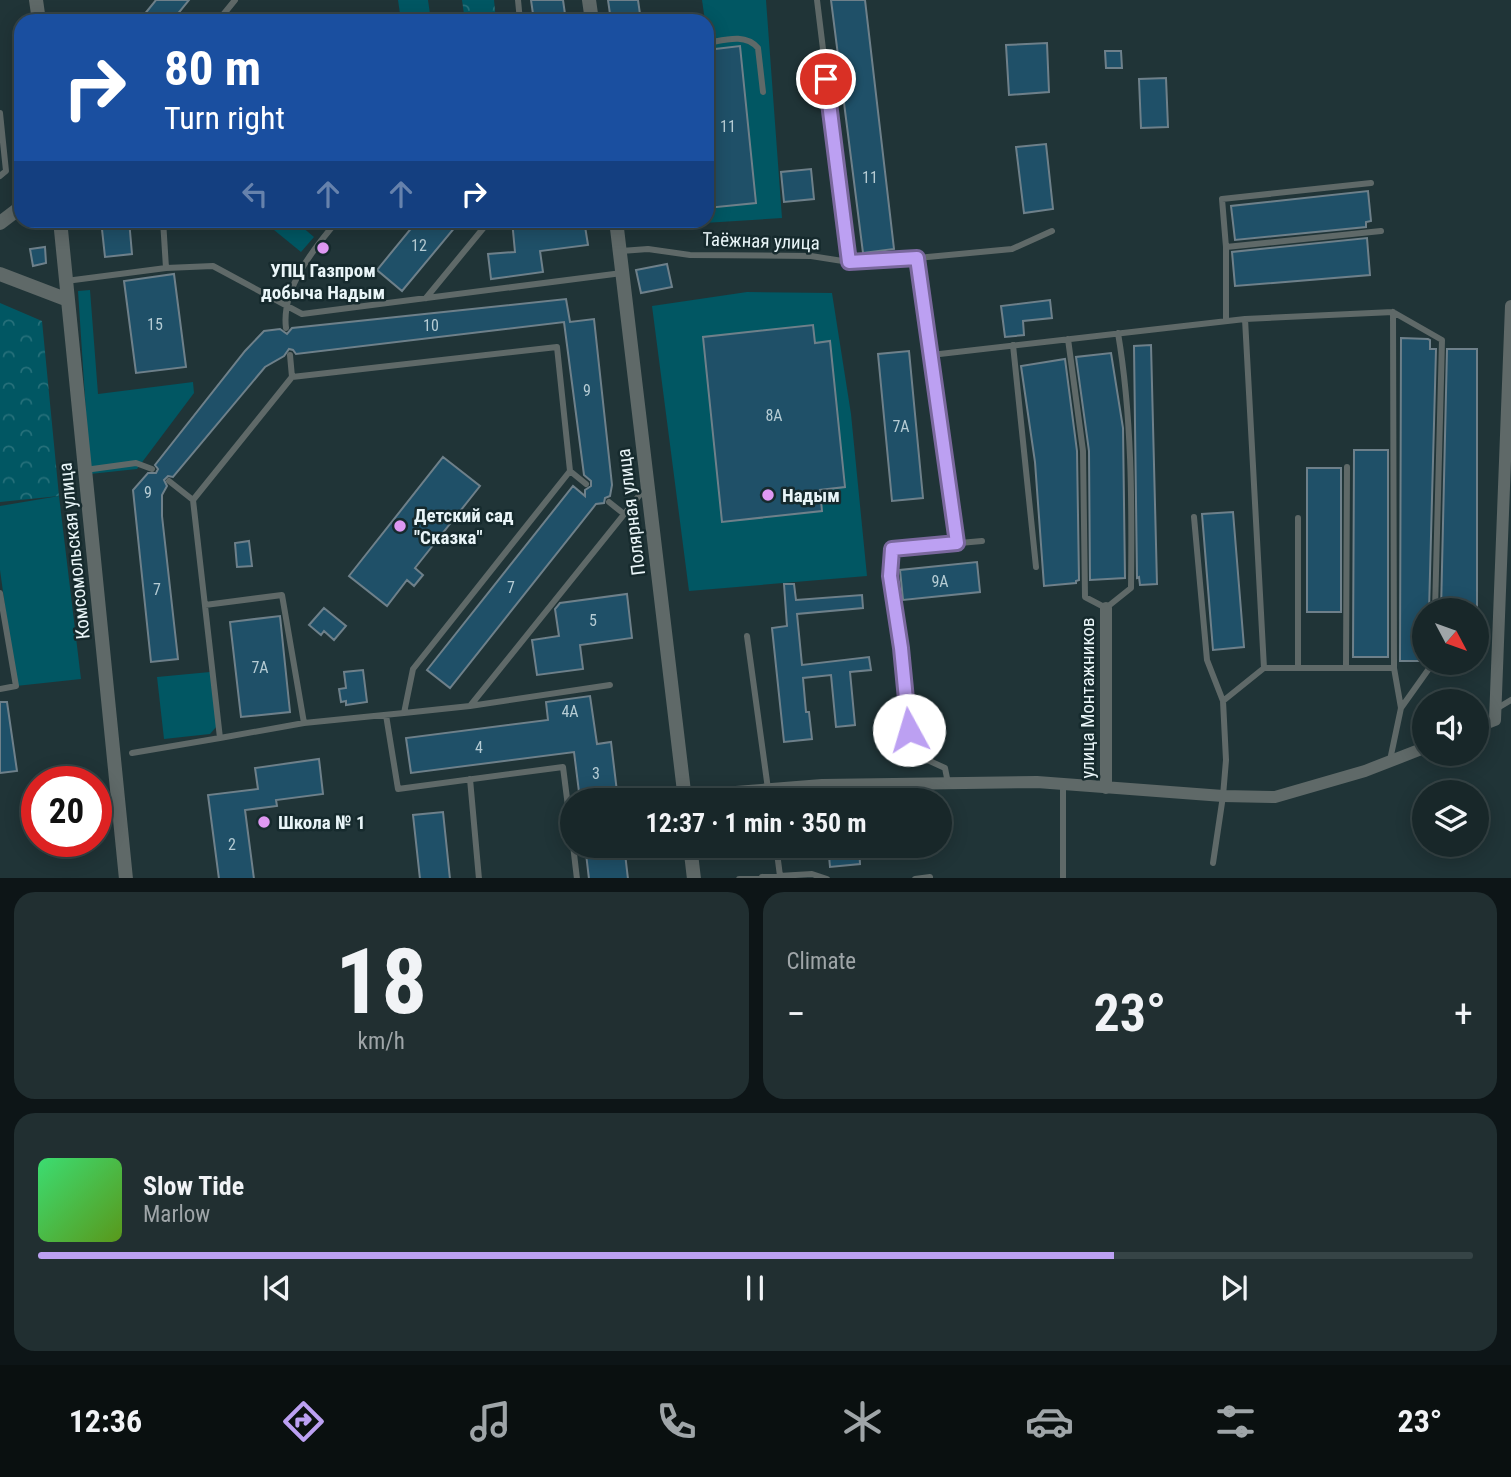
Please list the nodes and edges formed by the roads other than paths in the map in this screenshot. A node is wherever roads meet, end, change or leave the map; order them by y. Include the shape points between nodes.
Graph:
1 (234, 0) edge
2 (817, 0) edge
3 (223, 14) edge
4 (714, 42) edge
5 (763, 92) dead end
6 (0, 113) edge
7 (0, 176) edge
8 (1371, 183) dead end
9 (14, 212) edge
10 (0, 223) edge
11 (61, 228) edge
12 (164, 228) edge
13 (331, 228) edge
14 (483, 228) edge
15 (617, 228) edge
16 (1052, 231) dead end
17 (1381, 231) dead end
18 (1226, 247) junction
19 (619, 251) junction
20 (917, 258) junction
21 (849, 262) junction
22 (166, 268) junction
23 (622, 273) junction
24 (0, 274) edge
25 (66, 281) junction
26 (426, 298) junction
27 (68, 300) junction
28 (1511, 306) edge
29 (288, 307) junction
30 (1393, 313) junction
31 (1245, 319) junction
32 (1226, 321) junction
33 (286, 328) dead end
34 (1118, 333) junction
35 (1068, 339) junction
36 (1013, 345) junction
37 (290, 355) dead end
38 (931, 355) junction
39 (292, 377) junction
40 (1347, 467) dead end
41 (152, 469) dead end
42 (85, 470) junction
43 (570, 471) junction
44 (169, 481) dead end
45 (586, 484) dead end
46 (648, 485) junction
47 (193, 500) junction
48 (609, 502) dead end
49 (624, 514) junction
50 (1194, 517) dead end
51 (1298, 517) dead end
52 (982, 541) dead end
53 (957, 543) junction
54 (1036, 567) dead end
55 (0, 593) edge
56 (1435, 598) edge
57 (205, 605) junction
58 (1106, 608) junction
59 (747, 636) dead end
60 (1264, 668) junction
61 (1298, 668) junction
62 (1346, 668) junction
63 (1394, 668) junction
64 (1424, 676) edge
65 (610, 685) dead end
66 (0, 689) edge
67 (1511, 700) edge
68 (1223, 701) junction
69 (470, 706) junction
70 (1401, 708) junction
71 (1496, 709) junction
72 (404, 713) junction
73 (386, 715) junction
74 (1489, 722) edge
75 (304, 723) junction
76 (220, 738) junction
77 (132, 753) dead end
78 (1412, 753) edge
79 (1390, 762) junction
80 (470, 779) junction
81 (1063, 784) junction
82 (949, 785) junction
83 (566, 788) edge
84 (684, 788) edge
85 (768, 788) edge
86 (782, 788) edge
87 (1106, 788) junction
88 (1223, 796) junction
89 (575, 858) edge
90 (692, 858) edge
91 (778, 858) edge
92 (1213, 863) dead end
93 (780, 876) junction
94 (930, 877) dead end
95 (126, 878) edge
96 (479, 878) edge
97 (577, 878) edge
98 (694, 878) edge
99 (739, 878) edge
100 (762, 878) edge
101 (827, 878) edge
102 (915, 878) edge
103 (1063, 878) edge

1 - 3 lane
2 - 21 lane, Таёжная улица
4 - 5 lane via 742,38 754,43
6 - 7 lane via 6,171
8 - 18 lane via 1222,199
9 - 10 street
11 - 25 street, Комсомольская улица
12 - 22 lane
13 - 29 lane via 299,272
14 - 26 lane
15 - 19 street, Полярная улица
16 - 20 lane via 1012,249
17 - 18 lane
18 - 32 lane
19 - 21 lane, Таёжная улица via 811,256
19 - 23 street, Полярная улица
20 - 21 lane
20 - 38 lane
22 - 25 lane
22 - 29 lane via 213,266
23 - 26 lane
23 - 46 street, Полярная улица
24 - 27 street
25 - 27 street, Комсомольская улица
26 - 29 lane via 302,314
27 - 42 street, Комсомольская улица
28 - 71 street
29 - 33 lane
30 - 31 lane
30 - 56 lane via 1442,340
30 - 63 lane
31 - 32 lane
31 - 60 lane
32 - 34 lane
34 - 35 lane
34 - 58 lane via 1125,374 1131,588
35 - 36 lane
35 - 58 lane via 1083,451 1085,597
36 - 38 lane
36 - 54 lane
37 - 39 lane
38 - 53 lane
39 - 43 lane via 557,347
39 - 47 lane
40 - 62 lane
41 - 42 lane via 136,463
42 - 95 street, Комсомольская улица
43 - 45 lane
43 - 72 lane via 413,669
44 - 47 lane
46 - 49 lane
46 - 84 street, Полярная улица
47 - 57 lane
48 - 49 lane
49 - 69 lane
50 - 68 lane via 1207,660
51 - 61 lane
52 - 53 lane
53 - 82 lane via 892,549 890,576 912,753 945,768
55 - 66 lane via 16,686
57 - 75 lane via 282,595
57 - 76 lane
58 - 87 street, улица Монтажников
59 - 85 lane
60 - 61 lane
60 - 68 lane
61 - 62 lane
62 - 63 lane
63 - 70 lane
64 - 70 lane
65 - 69 lane
67 - 71 lane
68 - 88 lane
69 - 72 lane
70 - 79 lane
71 - 74 street via 1495,720
72 - 73 lane
73 - 75 lane
73 - 80 lane via 398,789
75 - 76 lane
76 - 77 lane
78 - 79 street
79 - 88 street via 1275,797
80 - 83 lane via 563,767
80 - 96 lane
81 - 82 street
81 - 87 street
81 - 103 lane
82 - 86 street
87 - 88 street
88 - 92 lane
89 - 97 lane
90 - 98 street
91 - 93 lane
93 - 100 lane
93 - 101 lane
94 - 102 lane
99 - 100 lane

